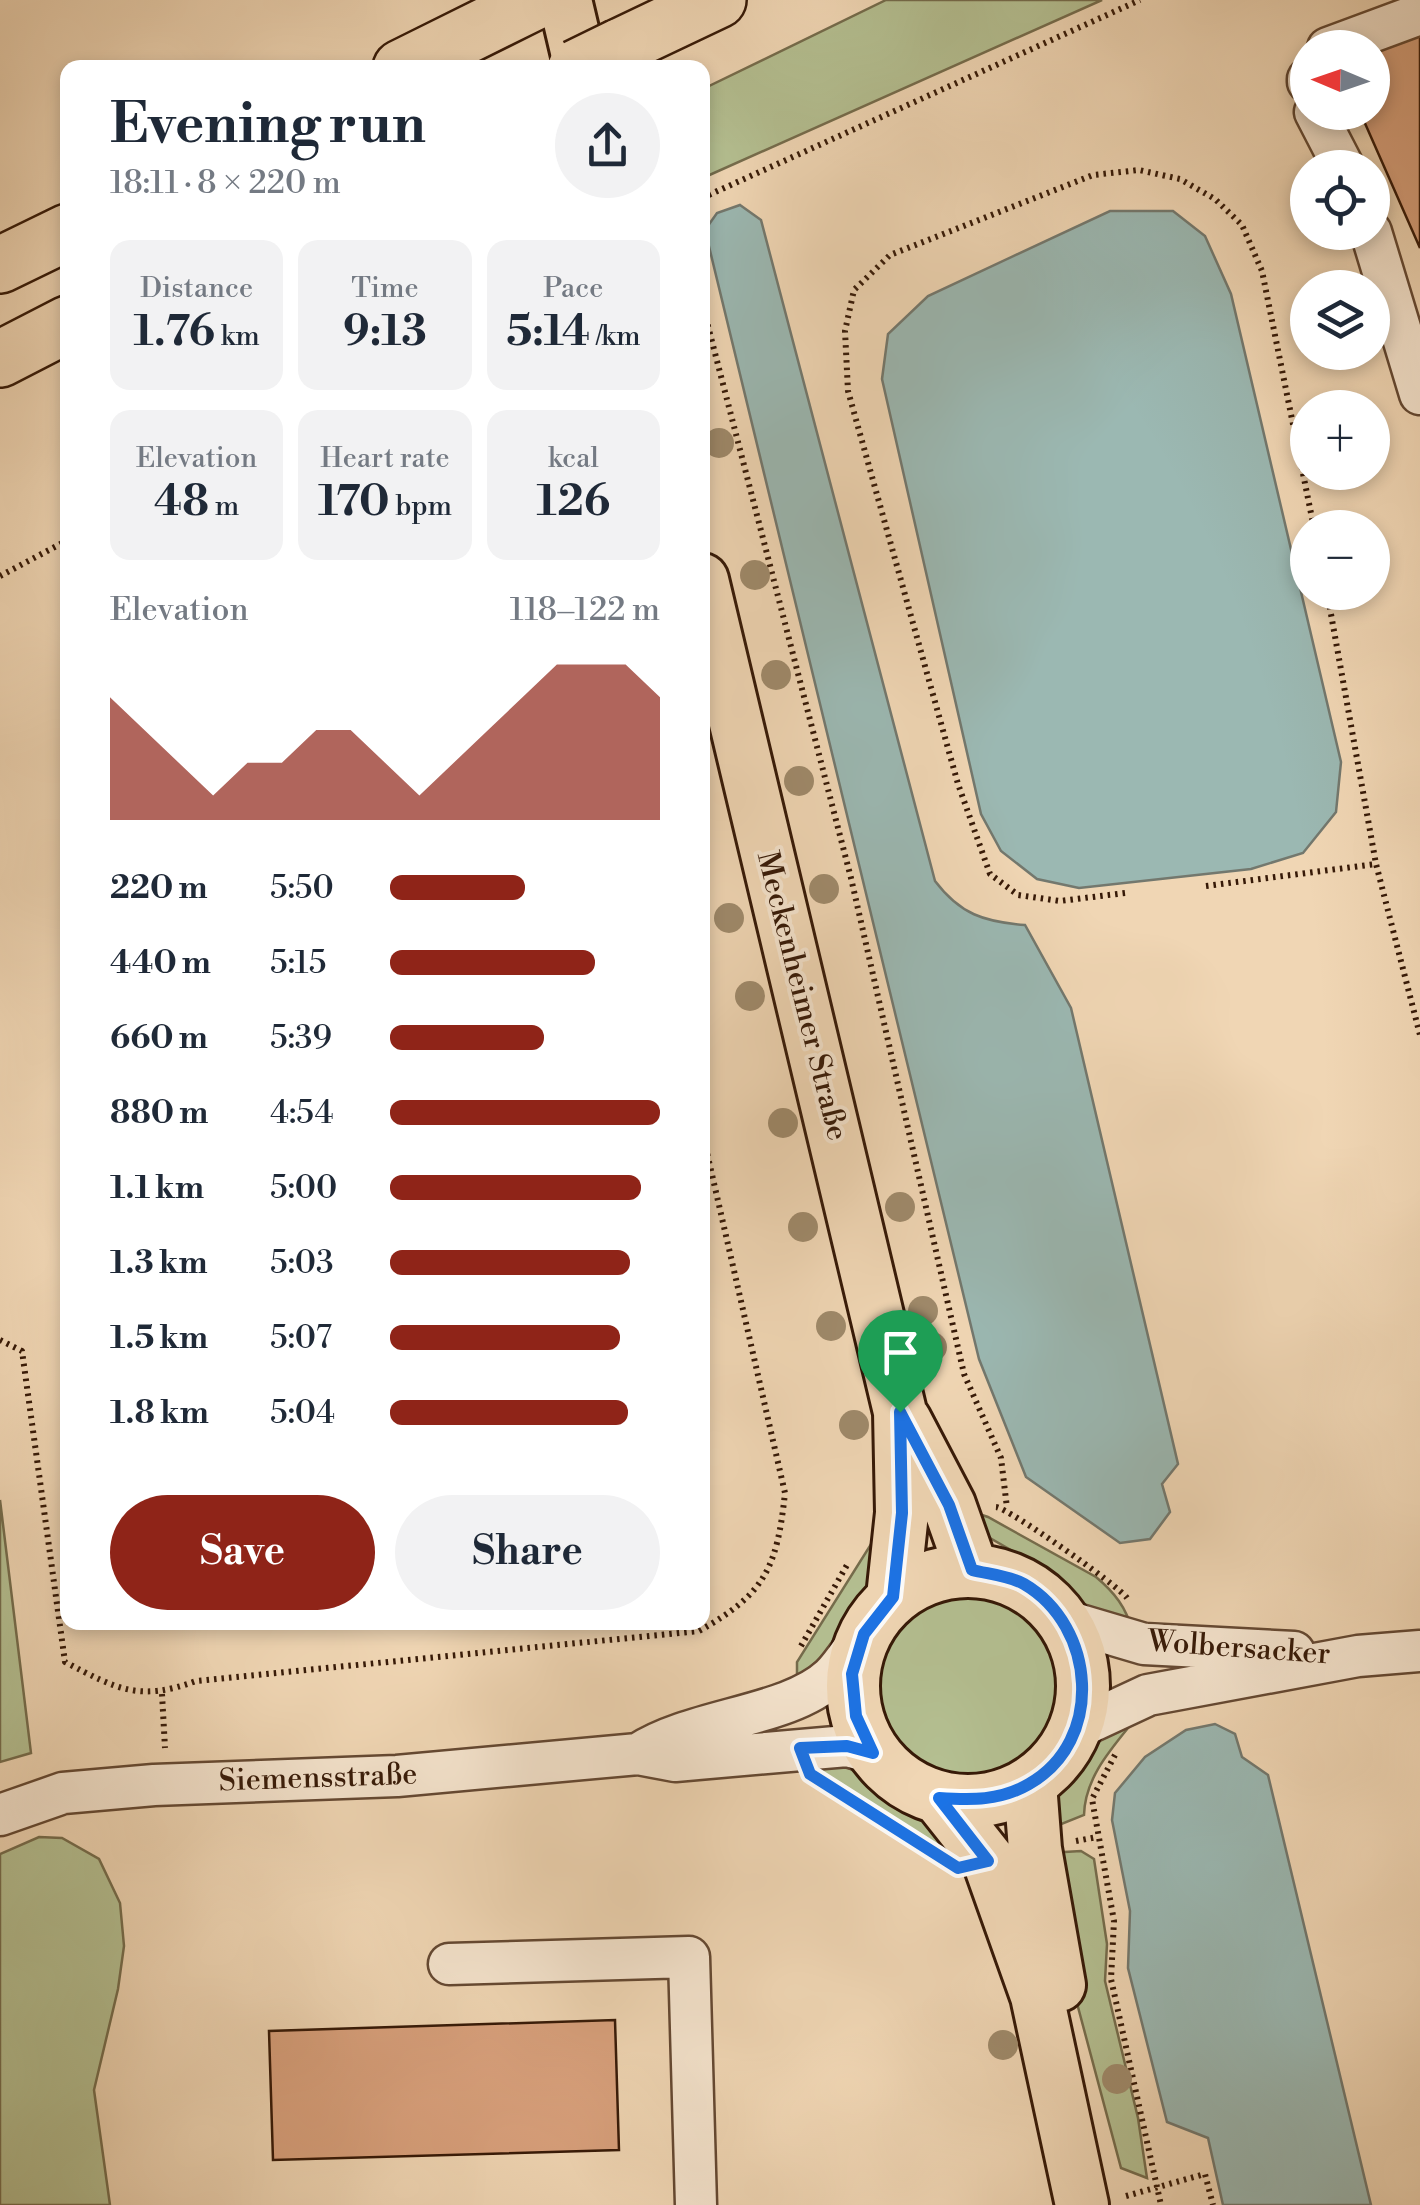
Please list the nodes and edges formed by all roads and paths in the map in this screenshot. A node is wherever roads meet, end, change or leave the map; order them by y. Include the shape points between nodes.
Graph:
1 (718, 0) edge
2 (1140, 0) edge
3 (540, 3) edge
4 (1420, 14) edge
5 (1377, 30) edge
6 (418, 60) edge
7 (592, 60) edge
8 (710, 194) edge
9 (60, 236) edge
10 (1376, 250) edge
11 (0, 266) edge
12 (60, 328) edge
13 (710, 334) edge
14 (0, 359) edge
15 (1420, 394) edge
16 (1310, 510) edge
17 (60, 544) edge
18 (0, 576) edge
19 (1330, 610) edge
20 (710, 614) edge
21 (1376, 864) junction
22 (1206, 886) dead end
23 (1125, 894) dead end
24 (1420, 1035) edge
25 (710, 1167) edge
26 (0, 1340) edge
27 (900, 1412) junction
28 (852, 1558) dead end
29 (972, 1570) junction
30 (878, 1616) junction
31 (1063, 1620) junction
32 (710, 1625) edge
33 (60, 1626) edge
34 (61, 1630) edge
35 (701, 1630) edge
36 (1144, 1644) junction
37 (1420, 1651) edge
38 (1358, 1656) junction
39 (162, 1694) junction
40 (1148, 1696) junction
41 (789, 1699) junction
42 (1076, 1729) junction
43 (184, 1743) dead end
44 (152, 1744) dead end
45 (165, 1744) junction
46 (800, 1748) junction
47 (873, 1753) junction
48 (638, 1754) junction
49 (165, 1784) junction
50 (1030, 1784) junction
51 (0, 1815) edge
52 (924, 1818) junction
53 (449, 1964) dead end
54 (1127, 2200) edge
55 (696, 2205) edge
56 (1213, 2205) edge

1 - 7 highway
2 - 8 path
3 - 6 highway
3 - 7 main road
4 - 5 street
9 - 11 highway
10 - 15 street
12 - 14 highway
13 - 36 path via 852,878 964,1374 1001,1458 1007,1508 1117,1584 1137,1612
16 - 23 path via 1262,271 1242,226 1215,199 1180,180 1139,170 1093,176 890,255 854,290 845,331 848,391 958,784 990,874 1018,895 1060,900
17 - 18 path
19 - 21 path
20 - 27 main road, Meckenheimer Straße
21 - 22 path
21 - 24 path
25 - 32 path via 785,1493 779,1547 744,1606
26 - 33 path via 22,1351
27 - 29 main road, Meckenheimer Straße via 949,1505
27 - 30 main road, Meckenheimer Straße via 902,1513
28 - 41 path via 780,1672
29 - 30 main road, Meckenheimer Straße via 930,1576
29 - 31 main road, Meckenheimer Straße via 1024,1584
30 - 41 street via 830,1678
30 - 47 main road, Meckenheimer Straße via 852,1674 856,1716
31 - 36 street, Wolbersacker
31 - 42 main road, Meckenheimer Straße via 1080,1654 1084,1692
34 - 39 path via 65,1662 120,1691
35 - 39 path via 196,1682
36 - 38 street, Wolbersacker
37 - 38 street, Wolbersacker
38 - 40 street, Wolbersacker
39 - 45 path
40 - 42 street, Wolbersacker
40 - 54 path via 1144,1722 1120,1746 1092,1799 1114,1921 1111,1978
41 - 48 street via 666,1736
42 - 50 main road, Meckenheimer Straße via 1057,1760
43 - 45 path
44 - 45 path
45 - 49 path
46 - 47 street via 847,1746
46 - 48 street via 675,1761
46 - 52 path via 810,1774
47 - 52 main road, Meckenheimer Straße
48 - 49 street, Siemensstraße via 396,1776
49 - 51 street, Siemensstraße via 63,1793
50 - 52 main road, Meckenheimer Straße
50 - 54 main road via 1061,1994
52 - 54 main road, Meckenheimer Straße via 988,1861 1037,1996
53 - 55 street via 689,1956
54 - 56 path via 1205,2174

